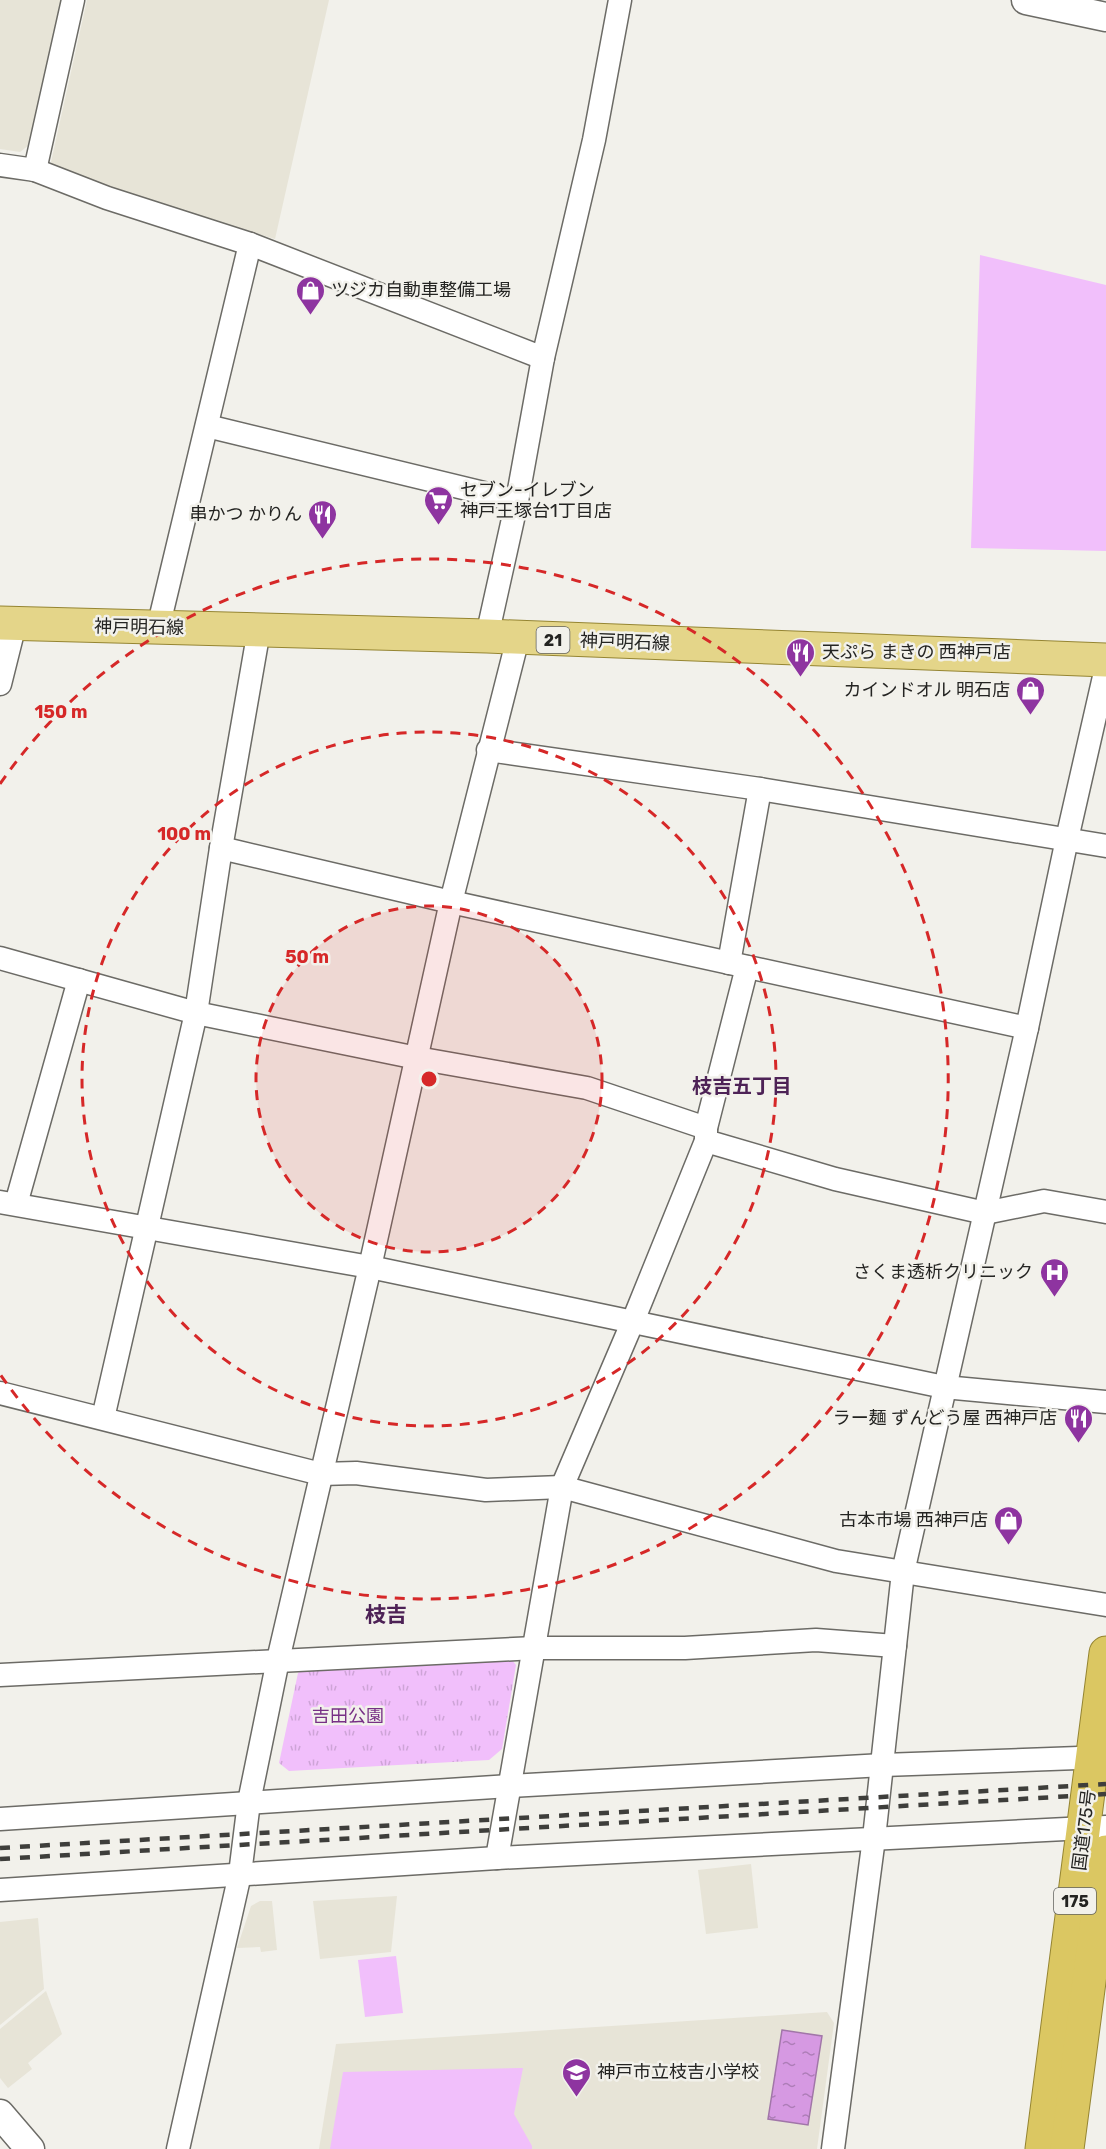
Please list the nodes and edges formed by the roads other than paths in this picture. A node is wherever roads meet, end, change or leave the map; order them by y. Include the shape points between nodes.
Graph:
1 (73, 0) edge
2 (620, 0) edge
3 (1033, 1) edge
4 (1106, 17) edge
5 (0, 165) edge
6 (35, 170) junction
7 (250, 244) junction
8 (543, 358) junction
9 (207, 426) junction
10 (517, 501) junction
11 (8, 624) edge
12 (158, 628) junction
13 (259, 630) junction
14 (502, 637) junction
15 (1106, 660) edge
16 (1106, 668) edge
17 (0, 684) edge
18 (488, 750) junction
19 (760, 789) junction
20 (1067, 839) junction
21 (1106, 846) edge
22 (221, 848) junction
23 (451, 902) junction
24 (0, 958) edge
25 (738, 965) junction
26 (79, 980) junction
27 (196, 1013) junction
28 (1027, 1028) junction
29 (417, 1058) junction
30 (706, 1134) junction
31 (8, 1203) edge
32 (1106, 1212) edge
33 (985, 1213) junction
34 (147, 1227) junction
35 (370, 1267) junction
36 (633, 1321) junction
37 (944, 1387) junction
38 (0, 1393) edge
39 (1106, 1402) edge
40 (103, 1418) junction
41 (321, 1474) junction
42 (562, 1487) junction
43 (903, 1572) junction
44 (1106, 1605) edge
45 (895, 1646) junction
46 (535, 1648) junction
47 (1106, 1653) edge
48 (278, 1660) junction
49 (0, 1675) edge
50 (1099, 1758) edge
51 (883, 1765) junction
52 (510, 1786) junction
53 (249, 1802) junction
54 (0, 1819) edge
55 (1099, 1836) edge
56 (874, 1838) junction
57 (497, 1858) junction
58 (240, 1874) junction
59 (0, 1890) edge
60 (0, 2114) edge
61 (30, 2149) edge
62 (178, 2149) edge
63 (833, 2149) edge
64 (1042, 2149) edge
65 (1067, 2149) edge

1 - 6 street
2 - 8 street via 594,140
3 - 4 street
5 - 6 street
6 - 7 street via 107,198
7 - 8 street
7 - 9 street
8 - 10 street
9 - 10 street
9 - 12 street
10 - 14 street
11 - 12 main road, 神戸明石線 / 21
11 - 17 street
12 - 13 main road, 神戸明石線 / 21
13 - 14 main road, 神戸明石線 / 21
13 - 22 street
14 - 15 main road, 神戸明石線 / 21
14 - 18 street
16 - 20 street
18 - 19 street
18 - 23 street
19 - 20 street
19 - 25 street
20 - 21 street
20 - 28 street
22 - 23 street
22 - 27 street
23 - 25 street
23 - 29 street
24 - 26 street
25 - 28 street
25 - 30 street
26 - 27 street
26 - 31 street
27 - 29 street
27 - 34 street
28 - 33 street
29 - 30 street via 587,1088
29 - 35 street
30 - 33 street via 835,1179
30 - 36 street
31 - 34 street
32 - 33 street via 1044,1201
33 - 37 street
34 - 35 street
34 - 40 street
35 - 36 street
35 - 41 street
36 - 37 street
36 - 42 street
37 - 39 street
37 - 43 street
38 - 40 street
40 - 41 street
41 - 42 street via 356,1473 486,1490
41 - 48 street
42 - 43 street via 836,1561
42 - 46 street
43 - 44 street
43 - 45 street
45 - 46 street via 816,1640 685,1648
45 - 51 street
46 - 48 street
46 - 52 street
47 - 50 highway, 国道175号 / 175
48 - 49 street
48 - 53 street
50 - 51 street
50 - 55 highway, 国道175号 / 175
51 - 52 street
51 - 56 street
52 - 53 street
52 - 57 street
53 - 54 street
53 - 58 street
55 - 56 street
55 - 64 highway, 国道175号 / 175
55 - 65 highway, 国道175号 / 175
56 - 57 street
56 - 63 street
57 - 58 street
58 - 59 street
58 - 62 street
60 - 61 street

